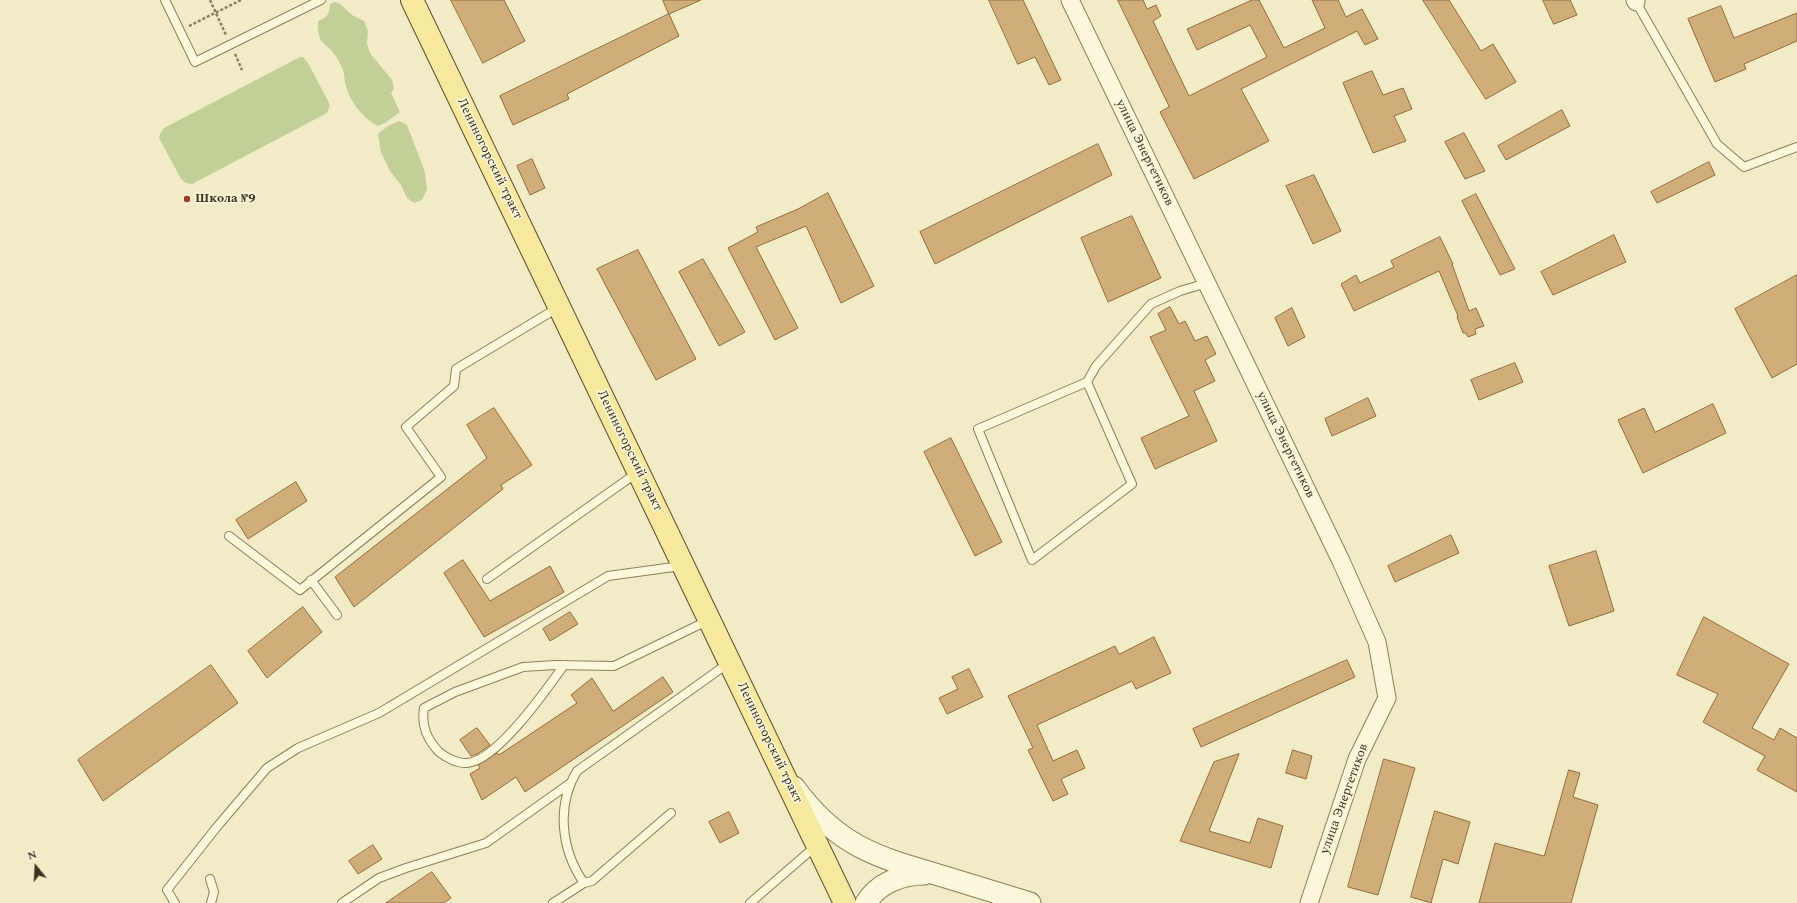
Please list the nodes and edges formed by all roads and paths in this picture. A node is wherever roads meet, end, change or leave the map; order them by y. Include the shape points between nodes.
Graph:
1 (165, 0) edge
2 (241, 0) edge
3 (321, 0) edge
4 (412, 0) edge
5 (1070, 0) edge
6 (1636, 1) edge
7 (180, 30) junction
8 (1797, 147) edge
9 (1207, 283) junction
10 (560, 307) junction
11 (1087, 382) junction
12 (638, 471) junction
13 (229, 536) dead end
14 (684, 565) junction
15 (487, 579) dead end
16 (312, 580) junction
17 (337, 615) dead end
18 (710, 620) junction
19 (730, 662) junction
20 (564, 666) junction
21 (782, 770) junction
22 (569, 784) junction
23 (671, 813) dead end
24 (817, 845) junction
25 (940, 876) junction
26 (210, 879) dead end
27 (584, 883) junction
28 (175, 903) edge
29 (212, 903) edge
30 (342, 903) edge
31 (553, 903) edge
32 (750, 903) edge
33 (845, 903) edge
34 (866, 903) edge
35 (1030, 903) edge
36 (1309, 903) edge

1 - 7 lane
2 - 7 path
3 - 7 lane via 195,62
4 - 10 main road, Лениногорский тракт
5 - 9 street, улица Энергетиков
6 - 8 lane via 1717,144 1744,166
9 - 11 lane via 1151,304 1096,366
9 - 36 street, улица Энергетиков via 1377,642 1387,698 1357,759
10 - 12 main road, Лениногорский тракт
10 - 16 lane via 456,369 454,386 406,427 441,477
11 - 11 lane via 1132,484 1032,560 978,429
12 - 14 main road, Лениногорский тракт
12 - 15 lane
13 - 16 lane via 300,590
14 - 18 main road, Лениногорский тракт
14 - 28 lane via 608,576 379,713 298,748 267,768 167,890
16 - 17 lane
18 - 19 main road, Лениногорский тракт
18 - 20 lane via 614,666
19 - 21 main road, Лениногорский тракт
19 - 22 lane via 577,771
20 - 20 lane via 523,668 455,692 424,708 422,718 425,732 442,755 466,763 479,759 497,746 534,708
21 - 24 main road, Лениногорский тракт
21 - 25 street via 819,816 850,842 886,859
22 - 27 lane via 563,814 567,849 575,870
22 - 30 lane via 486,843 379,878
23 - 27 lane via 592,881
24 - 32 lane
24 - 33 main road, Лениногорский тракт
25 - 34 street via 902,876 883,886
25 - 35 street
26 - 29 lane via 214,892
27 - 31 lane

